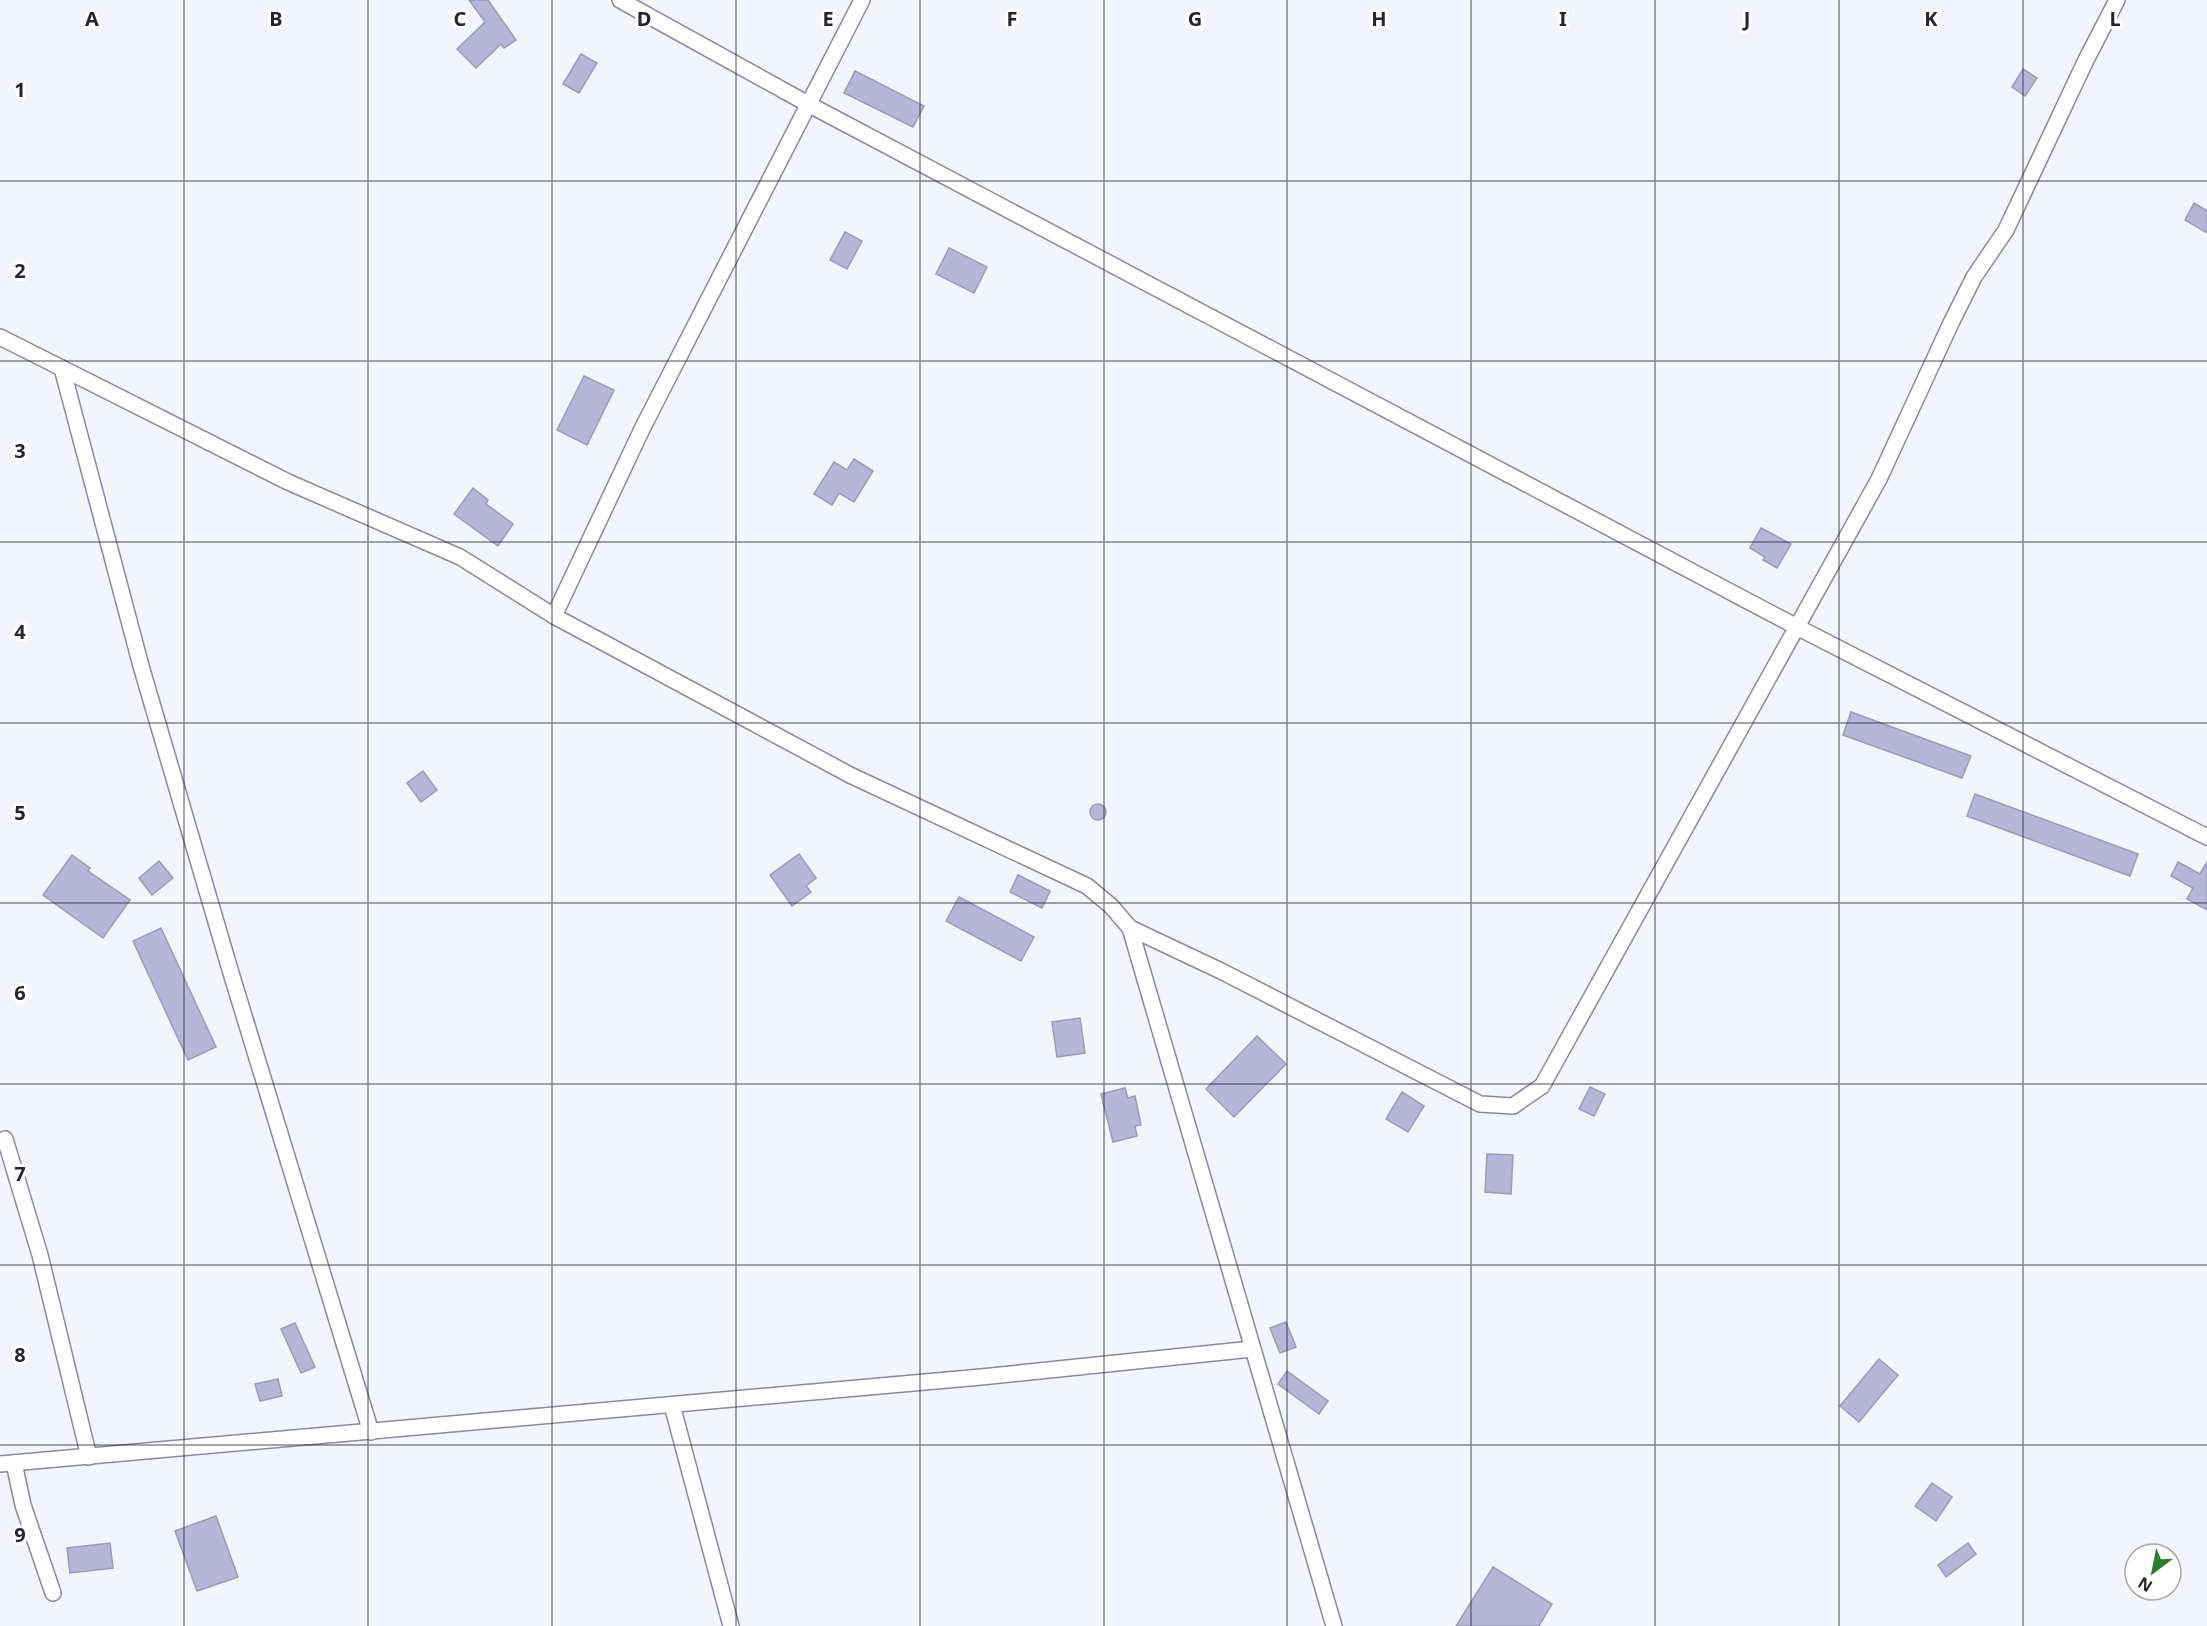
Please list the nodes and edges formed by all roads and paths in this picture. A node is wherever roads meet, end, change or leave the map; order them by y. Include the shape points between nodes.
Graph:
1 (620, 0) edge
2 (861, 0) edge
3 (2117, 0) edge
4 (808, 104) junction
5 (0, 337) edge
6 (62, 368) junction
7 (554, 616) junction
8 (1796, 626) junction
9 (2207, 837) edge
10 (1130, 928) junction
11 (5, 1139) dead end
12 (1252, 1349) junction
13 (672, 1405) junction
14 (371, 1432) junction
15 (89, 1457) junction
16 (7, 1464) edge
17 (53, 1593) dead end
18 (731, 1626) edge
19 (1335, 1626) edge

1 - 4 street
2 - 4 street
3 - 8 street via 2006,230 1974,277 1951,323 1879,479
4 - 7 street via 643,428
4 - 8 street
5 - 6 street
6 - 7 street via 288,482 460,556
6 - 14 street via 151,700
7 - 10 street via 850,775 1087,886
8 - 9 street
8 - 10 street via 1548,1076 1542,1086 1513,1106 1480,1104
10 - 12 street
11 - 15 street via 40,1255
12 - 13 street
12 - 19 street
13 - 14 street
13 - 18 street
14 - 15 street
15 - 16 street
16 - 17 street

